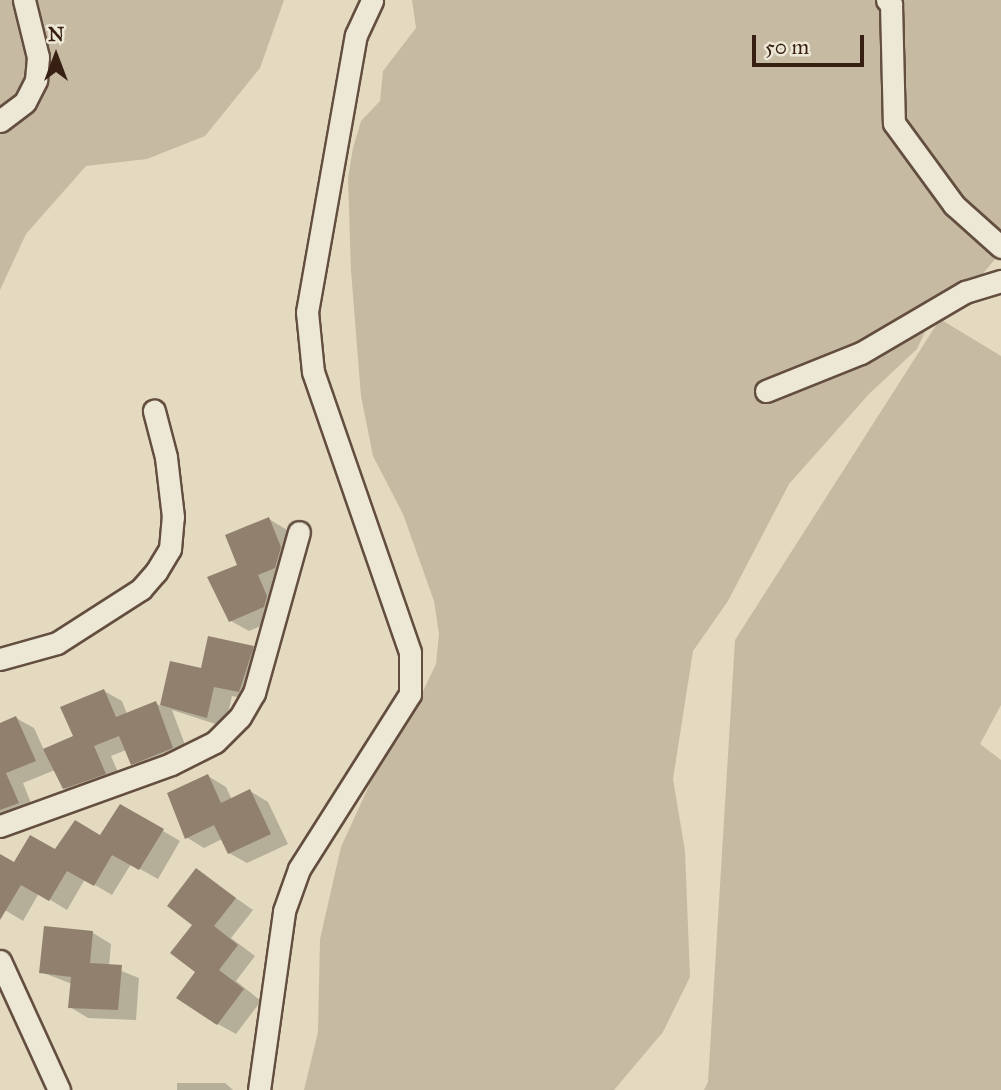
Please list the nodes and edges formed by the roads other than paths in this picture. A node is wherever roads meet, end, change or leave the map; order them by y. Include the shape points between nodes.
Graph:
1 (24, 0) edge
2 (372, 0) edge
3 (887, 0) edge
4 (0, 121) edge
5 (1001, 247) edge
6 (1001, 281) edge
7 (766, 391) dead end
8 (154, 411) dead end
9 (299, 532) dead end
10 (0, 659) edge
11 (0, 825) edge
12 (0, 961) edge
13 (59, 1090) edge
14 (259, 1090) edge

1 - 4 street via 38,57 36,80 25,102
2 - 14 street via 356,35 307,312 313,372 410,652 410,694 299,869 284,911
3 - 5 street via 891,5 894,123 954,205
6 - 7 street via 965,292 861,353
8 - 10 street via 166,457 173,517 170,549 156,572 141,589 57,643
9 - 11 street via 254,694 240,717 215,742 171,764
12 - 13 street

